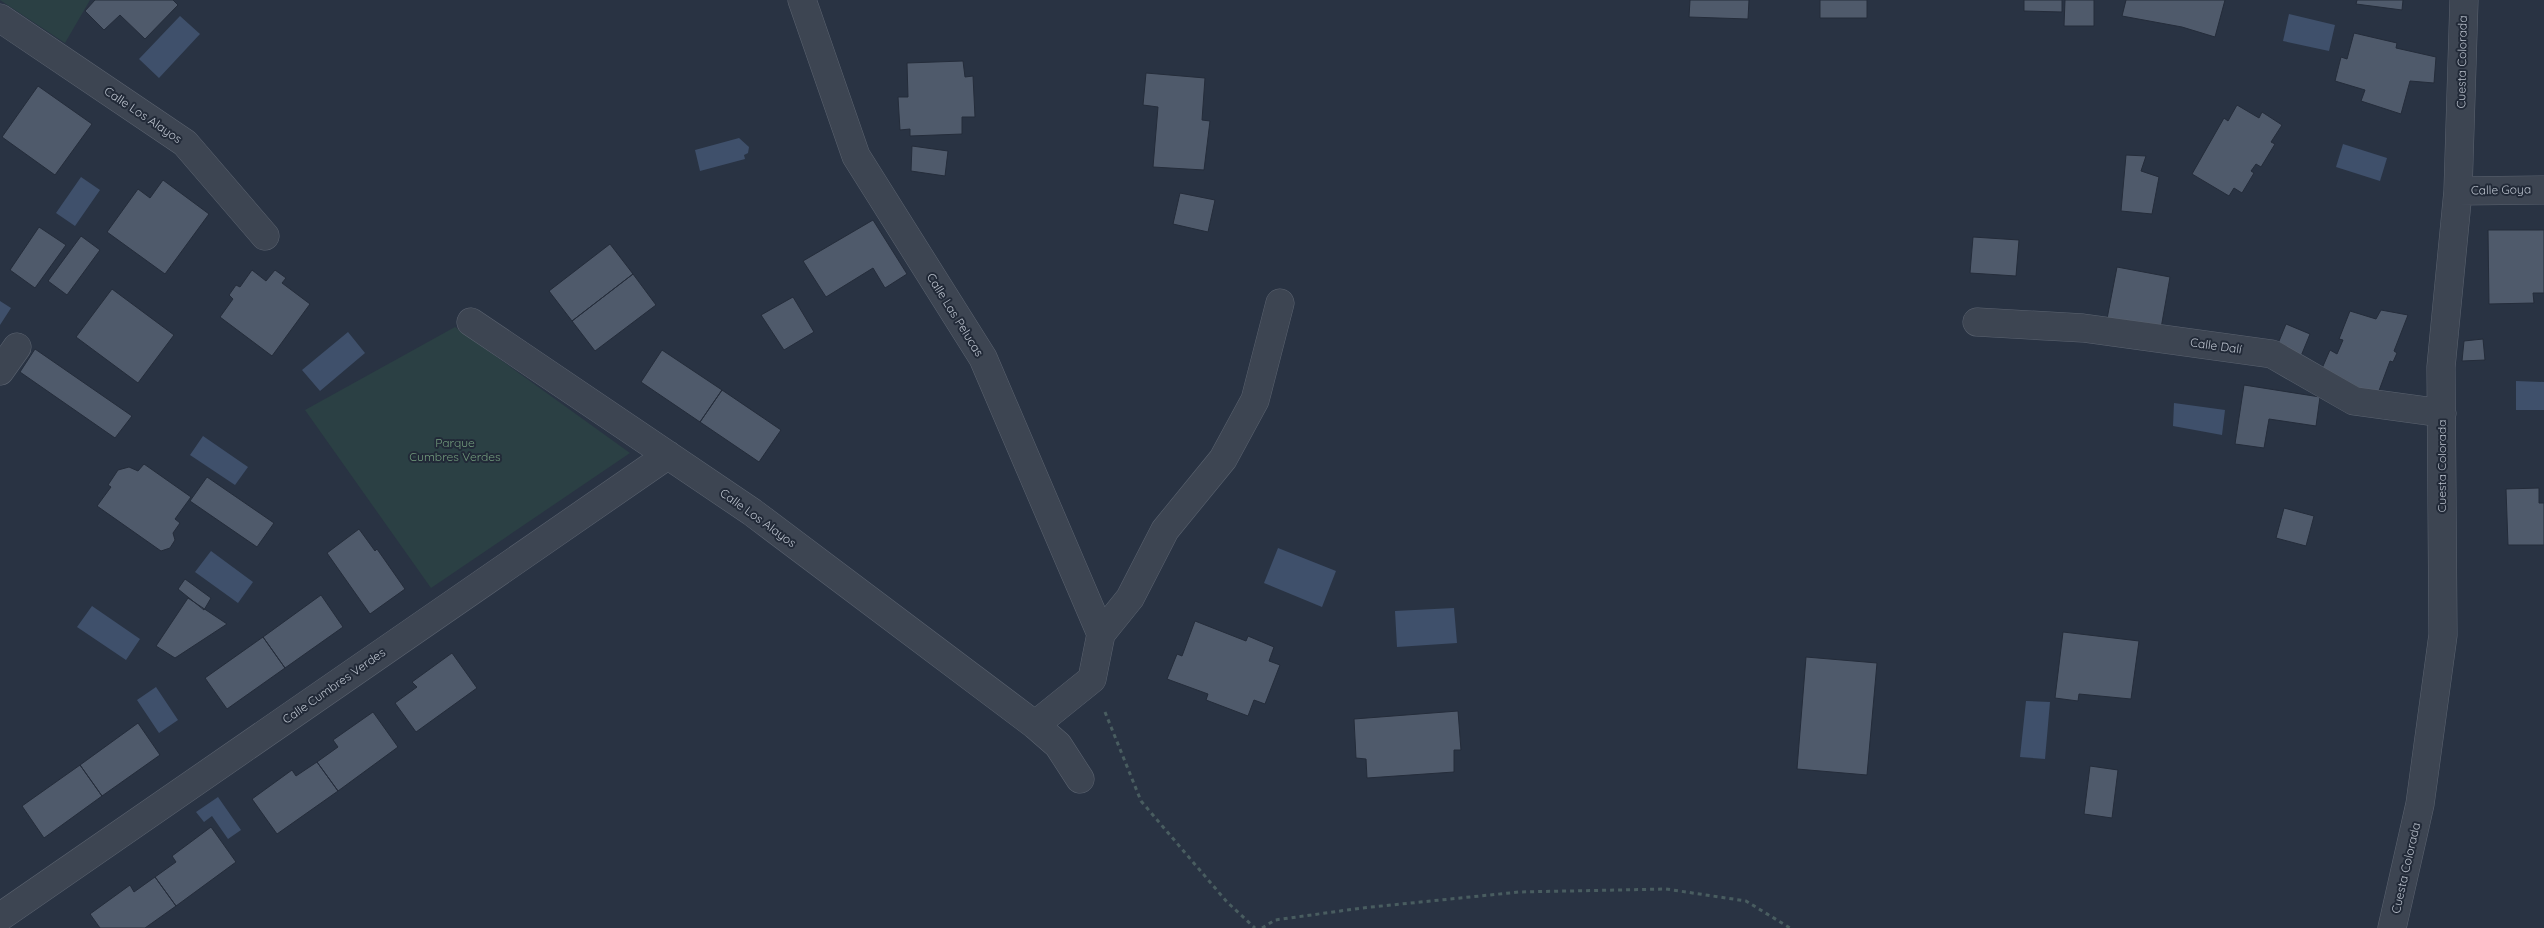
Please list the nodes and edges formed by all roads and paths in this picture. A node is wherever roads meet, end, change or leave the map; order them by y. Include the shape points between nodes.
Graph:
1 (802, 0) edge
2 (2464, 0) edge
3 (0, 18) edge
4 (2544, 190) edge
5 (2458, 191) junction
6 (265, 236) dead end
7 (1280, 303) dead end
8 (472, 322) dead end
9 (1977, 322) dead end
10 (17, 347) dead end
11 (0, 371) edge
12 (2442, 413) junction
13 (668, 455) junction
14 (1101, 634) junction
15 (1092, 679) junction
16 (1035, 725) junction
17 (1080, 779) dead end
18 (0, 917) edge
19 (1255, 928) edge
20 (1262, 928) edge
21 (1790, 928) edge
22 (2392, 928) edge

1 - 14 street, Calle Las Pelucas via 856,156 983,358
2 - 5 street, Cuesta Colorada
3 - 6 street, Calle Los Alayos via 185,143
4 - 5 street, Calle Goya
5 - 12 street, Cuesta Colorada via 2441,367
7 - 14 street via 1250,409 1222,459 1165,530 1130,598
8 - 13 street, Calle Los Alayos
9 - 12 street, Calle Dalí via 2083,328 2272,354 2354,400
10 - 11 street
12 - 22 street, Cuesta Colorada via 2442,635 2420,804
13 - 16 street, Calle Los Alayos via 752,512
13 - 18 street, Calle Cumbres Verdes
14 - 15 street
15 - 16 street
15 - 19 path via 1140,801 1227,902
16 - 17 street, Calle Los Alayos via 1058,746
20 - 21 path via 1275,920 1509,893 1666,889 1746,900

